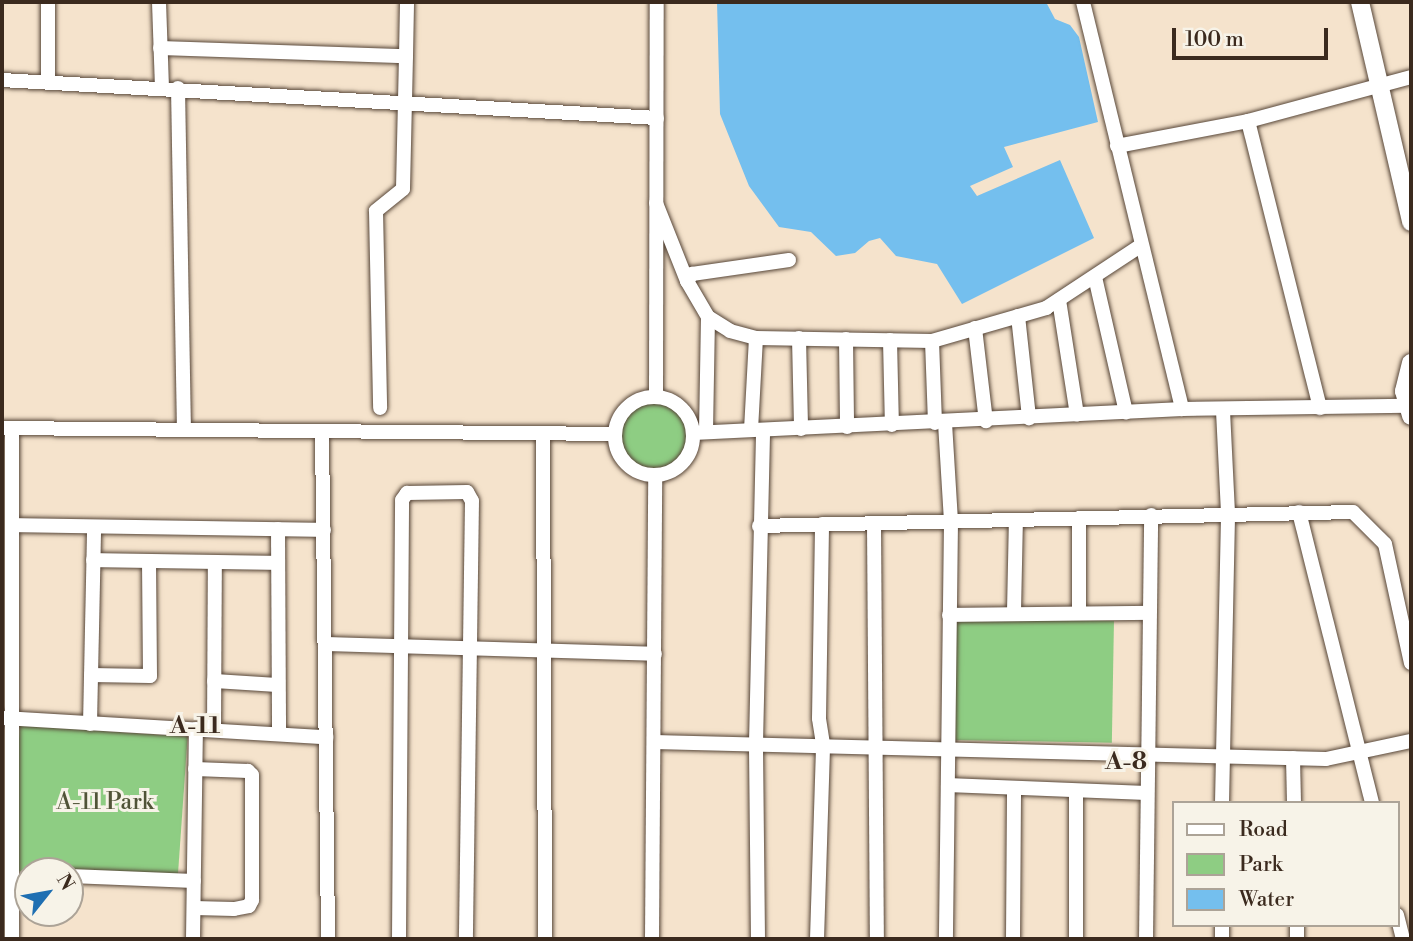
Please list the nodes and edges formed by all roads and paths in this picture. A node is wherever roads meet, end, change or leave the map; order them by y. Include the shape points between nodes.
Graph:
1 (48, 2) edge
2 (159, 2) edge
3 (407, 2) edge
4 (657, 2) edge
5 (1083, 2) edge
6 (1360, 2) edge
7 (1372, 2) edge
8 (160, 48) junction
9 (406, 56) junction
10 (1411, 77) edge
11 (2, 80) edge
12 (48, 82) junction
13 (1384, 83) junction
14 (162, 87) junction
15 (178, 88) junction
16 (404, 102) junction
17 (657, 118) junction
18 (1248, 121) junction
19 (1117, 146) junction
20 (1411, 179) edge
21 (656, 204) junction
22 (1411, 222) edge
23 (1140, 246) junction
24 (789, 260) dead end
25 (1095, 277) junction
26 (687, 281) junction
27 (1059, 300) junction
28 (1018, 316) junction
29 (708, 317) junction
30 (975, 328) junction
31 (756, 338) junction
32 (799, 338) junction
33 (846, 339) junction
34 (890, 340) junction
35 (932, 341) junction
36 (1411, 363) edge
37 (656, 397) junction
38 (380, 408) dead end
39 (1320, 408) junction
40 (1182, 409) junction
41 (1223, 409) junction
42 (1409, 411) edge
43 (1126, 412) junction
44 (1077, 415) junction
45 (1030, 418) junction
46 (986, 421) junction
47 (940, 423) junction
48 (892, 425) junction
49 (847, 427) junction
50 (7, 428) edge
51 (184, 429) junction
52 (801, 429) junction
53 (757, 430) junction
54 (322, 431) junction
55 (543, 433) junction
56 (700, 433) junction
57 (615, 434) junction
58 (655, 476) junction
59 (1299, 512) junction
60 (1228, 513) junction
61 (1151, 515) junction
62 (1079, 518) junction
63 (1016, 520) junction
64 (951, 522) junction
65 (822, 524) junction
66 (874, 524) junction
67 (13, 525) junction
68 (758, 526) junction
69 (94, 527) junction
70 (278, 529) junction
71 (324, 530) junction
72 (7, 547) edge
73 (93, 560) junction
74 (149, 561) junction
75 (215, 563) junction
76 (277, 563) junction
77 (1014, 612) junction
78 (1079, 612) junction
79 (1149, 613) junction
80 (949, 615) junction
81 (325, 644) junction
82 (399, 646) junction
83 (467, 649) junction
84 (545, 651) junction
85 (655, 654) junction
86 (1411, 663) edge
87 (91, 675) junction
88 (214, 681) junction
89 (278, 685) junction
90 (7, 719) edge
91 (90, 723) junction
92 (196, 729) junction
93 (214, 730) junction
94 (279, 734) junction
95 (326, 737) junction
96 (1411, 741) edge
97 (654, 742) junction
98 (756, 743) junction
99 (823, 744) junction
100 (879, 745) junction
101 (947, 746) junction
102 (1147, 753) junction
103 (1360, 753) junction
104 (1222, 756) junction
105 (1293, 758) junction
106 (195, 769) junction
107 (948, 785) junction
108 (1014, 790) junction
109 (1076, 793) junction
110 (1146, 793) junction
111 (1222, 801) edge
112 (1294, 801) edge
113 (1371, 801) edge
114 (19, 857) edge
115 (84, 877) edge
116 (194, 881) junction
117 (194, 908) junction
118 (193, 939) edge
119 (328, 939) edge
120 (399, 939) edge
121 (466, 939) edge
122 (545, 939) edge
123 (652, 939) edge
124 (758, 939) edge
125 (817, 939) edge
126 (877, 939) edge
127 (946, 939) edge
128 (1013, 939) edge
129 (1076, 939) edge
130 (1146, 939) edge

1 - 12 street
2 - 8 street
3 - 9 street
4 - 17 street
5 - 19 street
6 - 13 main road
7 - 13 main road
8 - 9 street
8 - 14 street
9 - 16 street
10 - 13 street
11 - 12 street
12 - 14 street
13 - 18 street
13 - 20 main road
13 - 22 main road
14 - 15 street
15 - 16 street
15 - 51 street
16 - 17 street
16 - 38 street via 403,188 376,211
17 - 21 street
18 - 19 street
18 - 39 street
19 - 23 street
21 - 26 street
21 - 37 street
23 - 25 street
23 - 40 street
24 - 26 street via 692,274
25 - 27 street
25 - 43 street
26 - 29 street
27 - 28 street
27 - 44 street
28 - 30 street
28 - 45 street
29 - 31 street via 730,331
29 - 56 street
30 - 35 street
30 - 46 street
31 - 32 street
31 - 53 street
32 - 33 street
32 - 52 street
33 - 34 street
33 - 49 street
34 - 35 street
34 - 48 street
35 - 47 street
36 - 42 main road via 1404,391
37 - 56 street via 681,408
37 - 57 street via 628,407
39 - 41 street
39 - 42 street
40 - 41 street
40 - 43 street
41 - 60 street
43 - 44 street
44 - 45 street
45 - 46 street
46 - 47 street
47 - 48 street
47 - 64 street
48 - 49 street
49 - 52 street
50 - 51 street
50 - 67 street
51 - 54 street
52 - 53 street
53 - 56 street
53 - 68 street
54 - 55 street
54 - 71 street
55 - 57 street
55 - 84 street
56 - 58 street via 686,460 669,473
57 - 58 street via 623,461
58 - 85 street
59 - 60 street
59 - 86 street via 1353,512 1385,544
59 - 103 street
60 - 61 street
60 - 104 street
61 - 62 street
61 - 79 street
62 - 63 street
62 - 78 street
63 - 64 street
63 - 77 street
64 - 66 street
64 - 80 street
65 - 66 street
65 - 68 street
65 - 99 street
66 - 100 street
67 - 69 street
67 - 72 street
68 - 98 street
69 - 70 street
69 - 73 street
70 - 71 street
70 - 76 street
71 - 81 street
72 - 90 street
73 - 74 street
73 - 87 street
74 - 75 street
74 - 87 street via 150,676
75 - 76 street
75 - 88 street
76 - 89 street
77 - 78 street
77 - 80 street
78 - 79 street
79 - 102 street
80 - 101 street
81 - 82 street
81 - 95 street
82 - 83 street
82 - 83 street via 402,500 407,493 467,492 472,501
82 - 120 street
83 - 84 street
83 - 121 street
84 - 85 street
84 - 122 street
85 - 97 street
87 - 91 street
88 - 89 street
88 - 93 street
89 - 94 street
90 - 91 street
90 - 114 street
91 - 92 street
92 - 93 street
92 - 106 street
93 - 94 street
94 - 95 street
95 - 119 street
96 - 103 street
97 - 98 street
97 - 123 street
98 - 99 street
98 - 124 street
99 - 100 street
99 - 125 street
100 - 101 street
100 - 126 street
101 - 102 street
101 - 107 street
102 - 104 street
102 - 110 street
103 - 105 street
103 - 113 street
104 - 105 street
104 - 111 street
105 - 112 street
106 - 116 street
106 - 117 street via 248,771 252,775 252,900 249,906 234,909
107 - 108 street
107 - 127 street
108 - 109 street
108 - 128 street
109 - 110 street
109 - 129 street
110 - 130 street
115 - 116 street
116 - 117 street
117 - 118 street

